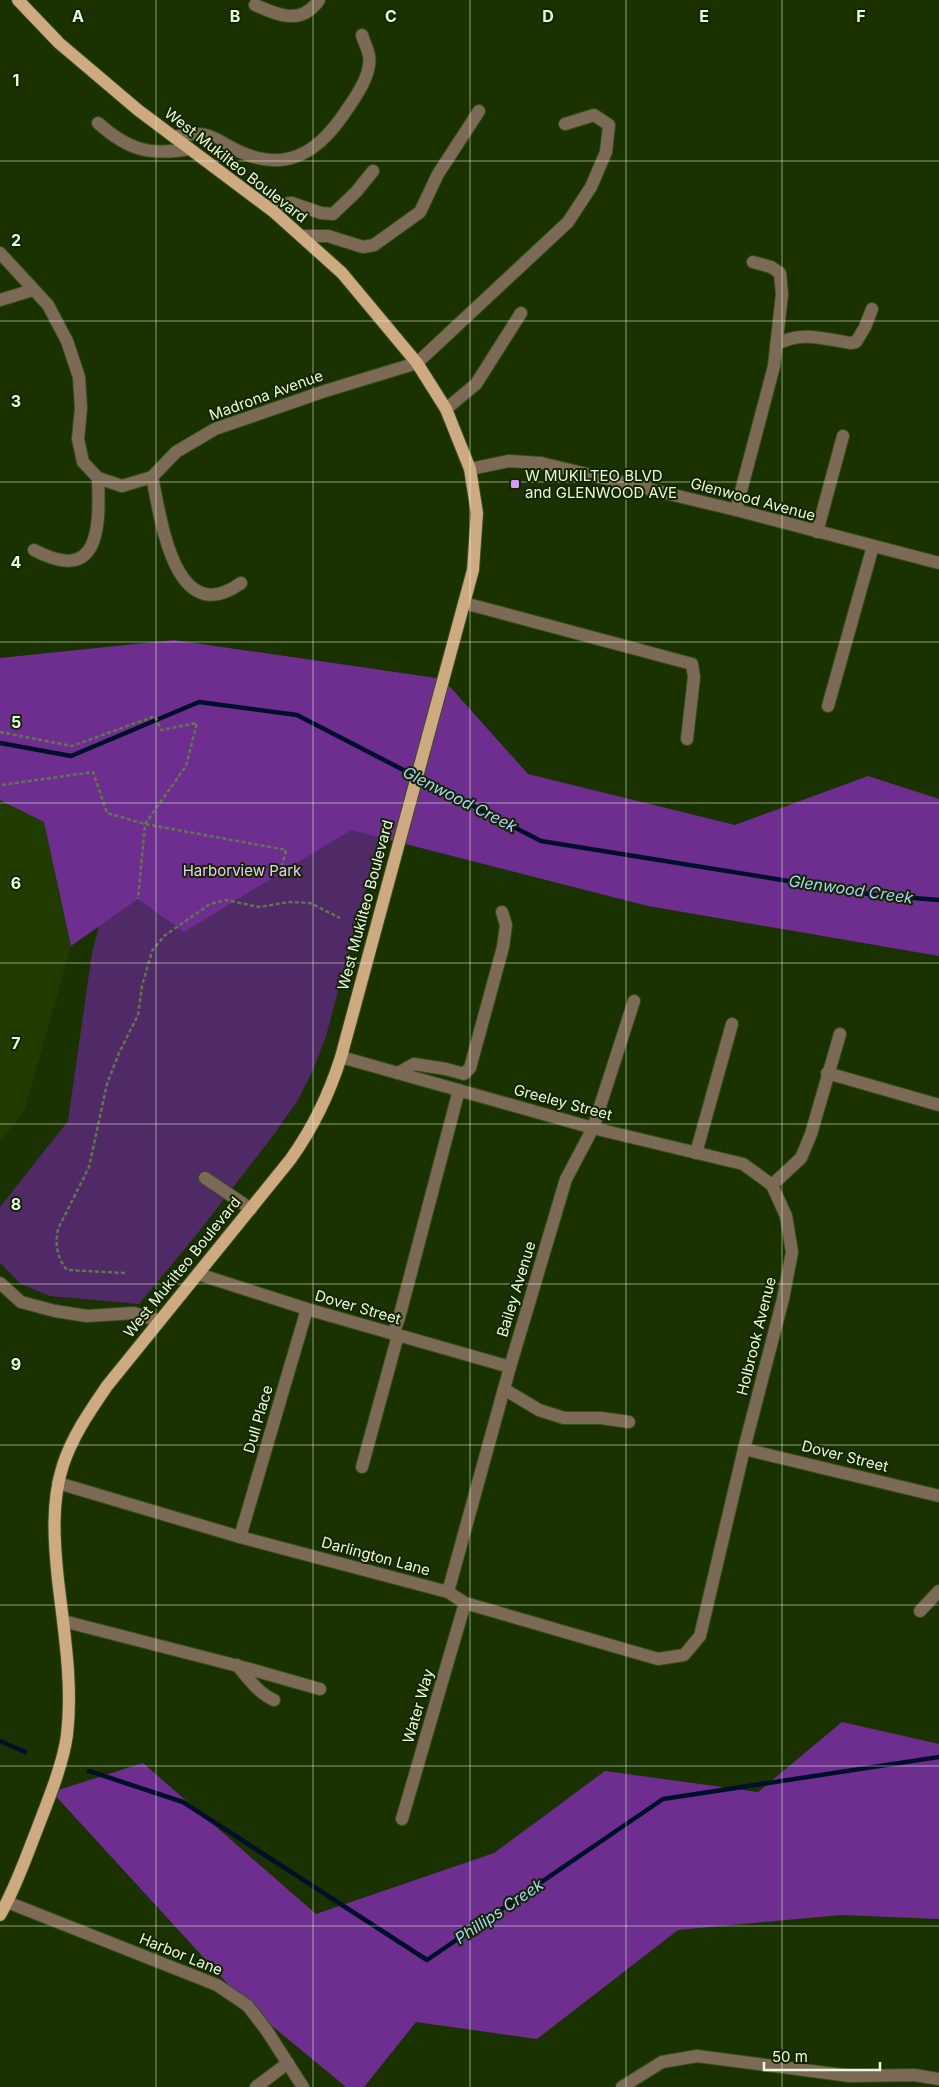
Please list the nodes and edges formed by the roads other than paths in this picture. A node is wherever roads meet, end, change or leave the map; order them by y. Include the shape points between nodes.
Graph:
1 (18, 0) edge
2 (320, 0) edge
3 (255, 5) dead end
4 (362, 35) dead end
5 (479, 111) dead end
6 (98, 123) dead end
7 (565, 124) dead end
8 (174, 137) junction
9 (189, 149) junction
10 (373, 171) dead end
11 (265, 205) junction
12 (301, 236) junction
13 (0, 253) edge
14 (753, 262) dead end
15 (33, 290) junction
16 (0, 300) edge
17 (872, 309) dead end
18 (521, 313) dead end
19 (776, 346) junction
20 (416, 363) junction
21 (446, 409) junction
22 (843, 436) dead end
23 (470, 469) junction
24 (152, 477) junction
25 (98, 478) junction
26 (736, 510) junction
27 (817, 532) junction
28 (873, 546) junction
29 (34, 550) dead end
30 (939, 563) edge
31 (241, 583) dead end
32 (464, 603) junction
33 (828, 706) dead end
34 (687, 739) dead end
35 (502, 912) dead end
36 (634, 1001) dead end
37 (732, 1024) dead end
38 (840, 1034) dead end
39 (341, 1057) junction
40 (398, 1073) junction
41 (827, 1073) junction
42 (459, 1090) junction
43 (939, 1105) edge
44 (593, 1128) junction
45 (696, 1153) junction
46 (205, 1178) dead end
47 (772, 1185) junction
48 (251, 1209) junction
49 (198, 1274) junction
50 (0, 1283) edge
51 (307, 1309) junction
52 (159, 1321) junction
53 (395, 1335) junction
54 (510, 1367) junction
55 (504, 1389) junction
56 (629, 1422) dead end
57 (744, 1449) junction
58 (362, 1467) dead end
59 (58, 1483) junction
60 (939, 1496) edge
61 (240, 1537) junction
62 (939, 1591) edge
63 (448, 1592) junction
64 (465, 1603) junction
65 (920, 1612) dead end
66 (63, 1621) junction
67 (684, 1655) joint
68 (236, 1665) junction
69 (320, 1689) dead end
70 (274, 1700) dead end
71 (402, 1819) dead end
72 (3, 1907) edge
73 (288, 2063) junction
74 (939, 2079) edge
75 (256, 2087) edge
76 (303, 2087) edge
77 (622, 2087) edge

1 - 8 main road, West Mukilteo Boulevard via 59,43
2 - 3 street via 300,15 282,16
4 - 8 street via 370,64 364,80 340,121 319,144 300,156 281,161 262,160 207,134
5 - 12 street via 438,174 420,212 374,245 363,247 328,236
6 - 9 street via 115,138 135,147 166,153
7 - 20 street via 594,114 608,125 606,152 591,187 568,222
8 - 9 main road, West Mukilteo Boulevard
9 - 11 main road, West Mukilteo Boulevard
10 - 11 street via 333,214 292,203
11 - 12 main road, West Mukilteo Boulevard
12 - 20 main road, West Mukilteo Boulevard via 342,273
13 - 15 street
14 - 19 street via 771,266 780,273 782,294
15 - 16 street
15 - 25 street via 48,306 63,334 79,377 78,439 83,462
17 - 19 street via 856,342 799,336
18 - 21 street via 476,384
19 - 26 street via 774,366
20 - 21 main road, West Mukilteo Boulevard
20 - 24 street, Madrona Avenue via 215,429 176,452
21 - 23 main road, West Mukilteo Boulevard
22 - 27 street
23 - 26 street, Glenwood Avenue via 509,460 541,463
23 - 32 main road, West Mukilteo Boulevard via 477,513 473,570
24 - 25 street, Madrona Avenue via 122,486
24 - 31 street via 168,549 181,576 190,585 211,595 229,591
25 - 29 street via 98,518 93,543 85,556 76,561 66,561 50,559
26 - 27 street, Glenwood Avenue
27 - 28 street, Glenwood Avenue
28 - 30 street, Glenwood Avenue
28 - 33 street
32 - 34 street via 692,664 694,677
32 - 39 main road, West Mukilteo Boulevard
35 - 40 street via 506,925 503,947 470,1068 464,1074 414,1064
36 - 44 street, Bailey Avenue
37 - 45 street
38 - 41 street
39 - 40 street, Greeley Street
39 - 48 main road, West Mukilteo Boulevard via 307,1137
40 - 42 street, Greeley Street
41 - 43 street
41 - 47 street via 811,1134 801,1158
42 - 44 street, Greeley Street
42 - 53 street
44 - 45 street, Greeley Street
44 - 54 street, Bailey Avenue via 566,1179
45 - 47 street, Greeley Street via 743,1164
46 - 48 street
47 - 57 street, Holbrook Avenue via 786,1216 792,1252
48 - 49 main road, West Mukilteo Boulevard
49 - 51 street, Dover Street
49 - 52 main road, West Mukilteo Boulevard
50 - 52 street via 21,1302 55,1311 87,1316 134,1313
51 - 53 street, Dover Street
51 - 61 street, Dull Place
52 - 59 main road, West Mukilteo Boulevard via 84,1419
53 - 54 street, Dover Street
53 - 58 street
54 - 55 street, Bailey Avenue
55 - 56 street via 539,1410 564,1418
55 - 63 street, Bailey Avenue
57 - 60 street, Dover Street
57 - 67 street, Holbrook Avenue via 700,1636
59 - 61 street, Darlington Lane
59 - 66 main road, West Mukilteo Boulevard via 54,1516
61 - 63 street, Darlington Lane
62 - 65 street
63 - 64 street, Darlington Lane
64 - 67 street, Darlington Lane via 658,1659
64 - 71 street, Water Way
66 - 68 street
66 - 72 main road, West Mukilteo Boulevard via 68,1680 67,1735 52,1792
68 - 69 street
68 - 70 street via 256,1688
72 - 73 street, Harbor Lane via 217,1985 248,2006
73 - 75 street
73 - 76 street, Harbor Lane
74 - 77 street via 850,2076 696,2056 662,2062

